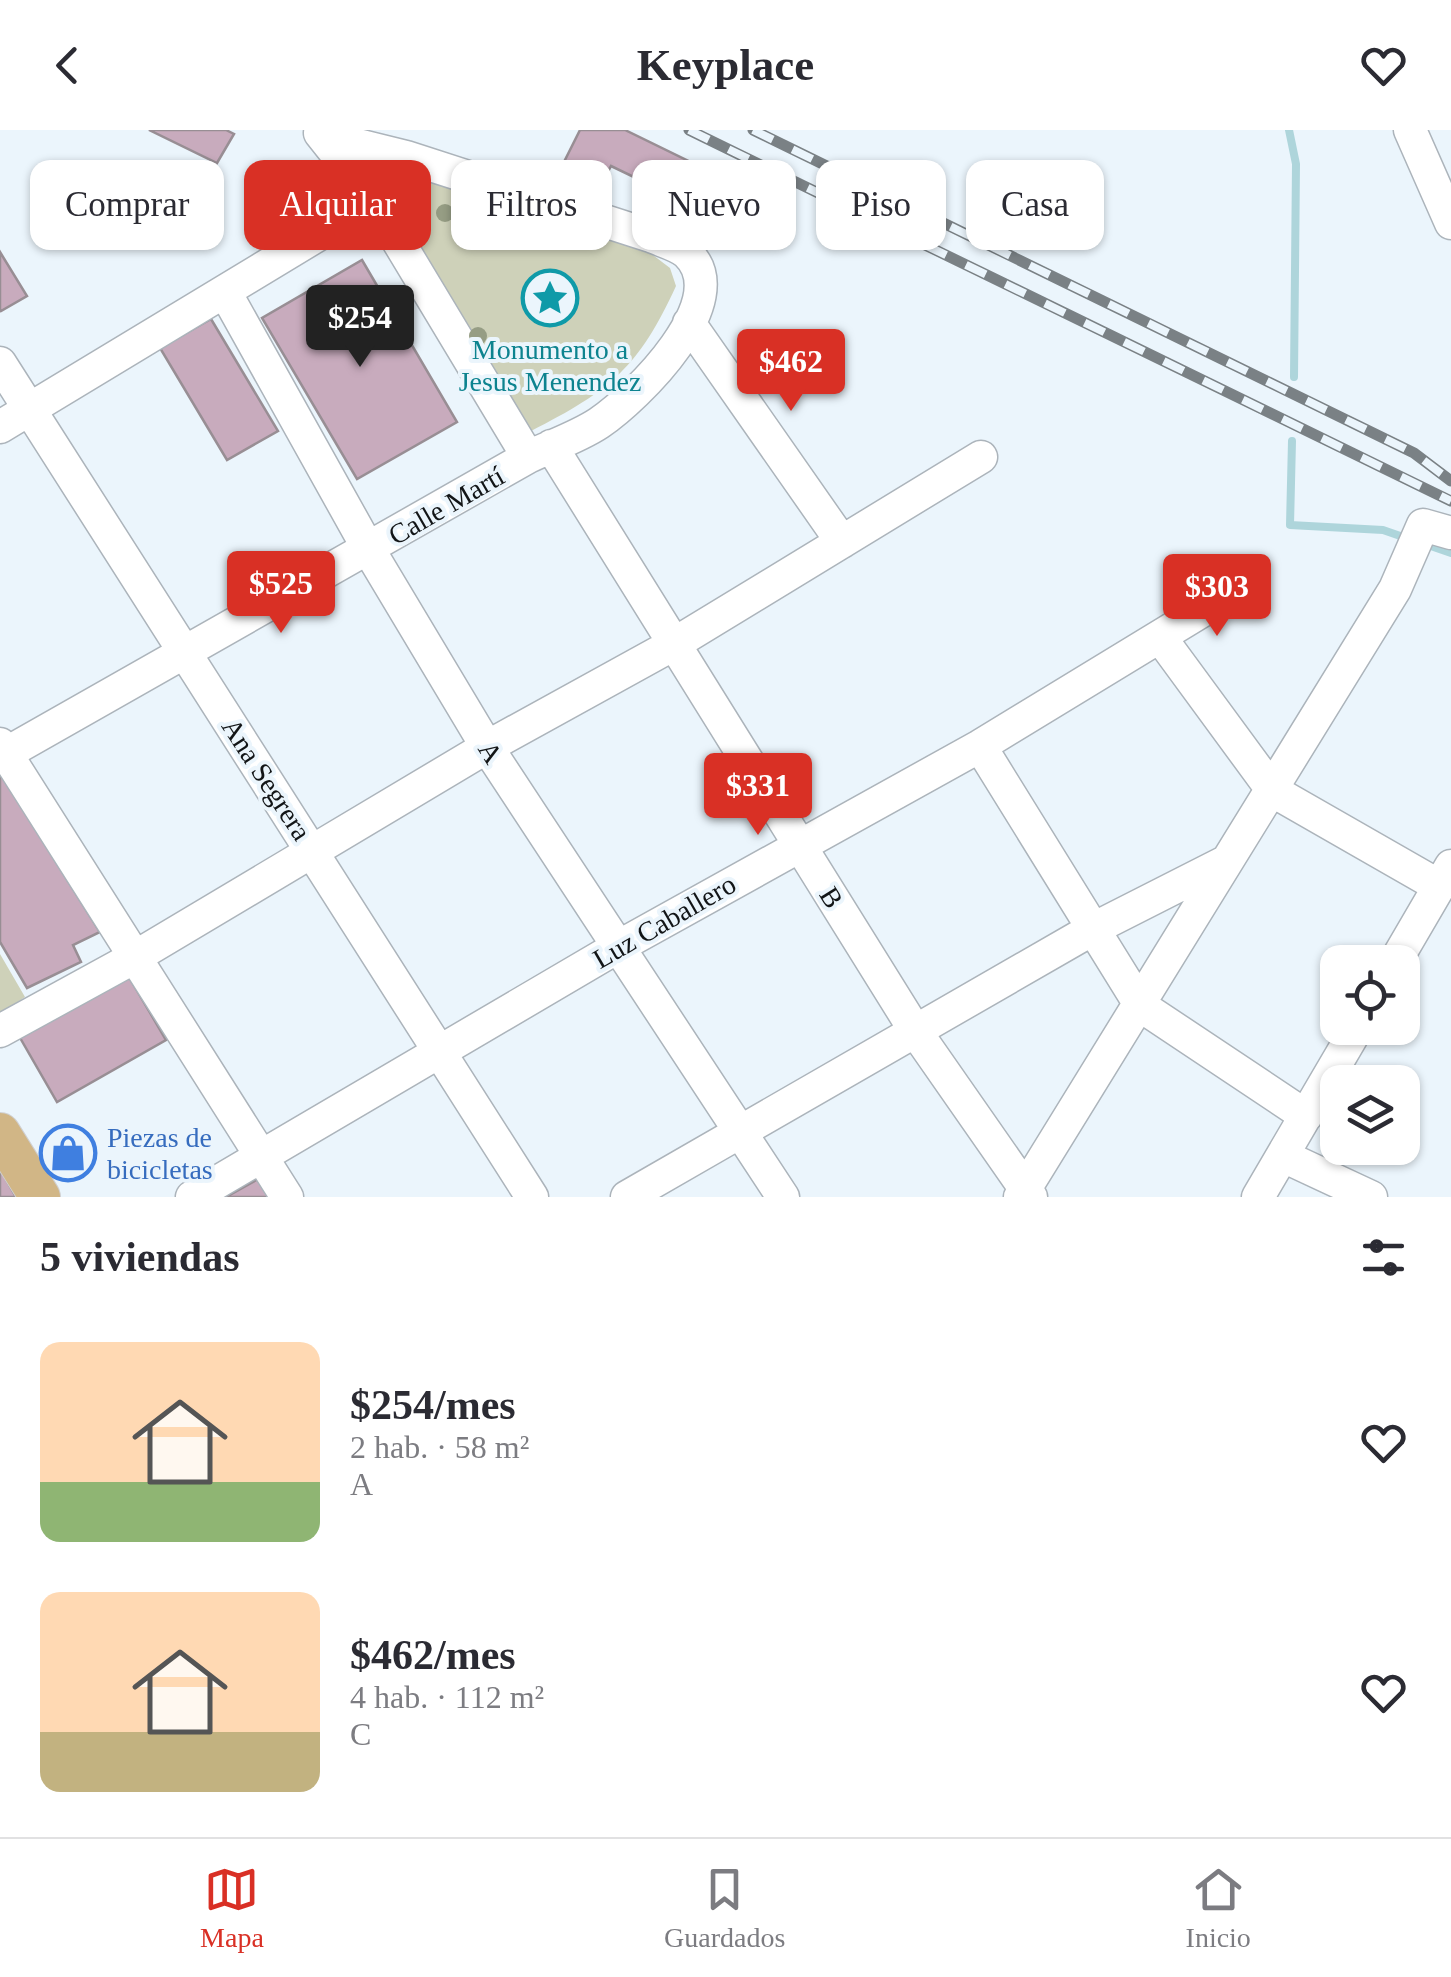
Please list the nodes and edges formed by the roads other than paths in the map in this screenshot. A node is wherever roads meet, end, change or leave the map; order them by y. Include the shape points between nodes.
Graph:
1 (1410, 130) edge
2 (320, 133) edge
3 (341, 160) edge
4 (1451, 223) edge
5 (294, 250) edge
6 (407, 250) edge
7 (225, 292) junction
8 (694, 313) junction
9 (0, 363) edge
10 (29, 409) junction
11 (0, 426) edge
12 (540, 451) junction
13 (981, 456) dead end
14 (1427, 535) edge
15 (842, 542) junction
16 (369, 550) junction
17 (1241, 588) dead end
18 (1160, 637) junction
19 (674, 644) junction
20 (188, 654) junction
21 (980, 746) junction
22 (488, 747) junction
23 (2, 752) edge
24 (1274, 791) junction
25 (798, 844) junction
26 (313, 851) junction
27 (1225, 862) junction
28 (1445, 876) edge
29 (1092, 930) junction
30 (1404, 945) edge
31 (616, 948) junction
32 (135, 957) junction
33 (1141, 1006) junction
34 (0, 1031) edge
35 (916, 1032) junction
36 (1347, 1045) edge
37 (442, 1051) junction
38 (1306, 1116) junction
39 (741, 1132) junction
40 (0, 1133) edge
41 (261, 1156) junction
42 (1283, 1156) junction
43 (1025, 1195) edge
44 (40, 1197) edge
45 (192, 1197) edge
46 (287, 1197) edge
47 (532, 1197) edge
48 (627, 1197) edge
49 (783, 1197) edge
50 (1258, 1197) edge
51 (1371, 1197) edge

1 - 4 street
2 - 3 street, B
2 - 8 street via 652,236 687,253 700,275
5 - 7 street
6 - 12 street, B
7 - 10 street
7 - 16 street, A
8 - 12 street, Calle Martí via 646,386 596,425
8 - 15 street
9 - 10 street, Ana Segrera
10 - 11 street
10 - 20 street, Ana Segrera
12 - 16 street, Calle Martí
12 - 19 street, B
13 - 15 street
14 - 24 street
15 - 19 street
16 - 20 street, Calle Martí
16 - 22 street, A
17 - 18 street, Luz Caballero
18 - 21 street, Luz Caballero
18 - 24 street
19 - 22 street
19 - 25 street, B
20 - 23 street, Calle Martí
20 - 26 street, Ana Segrera
21 - 25 street, Luz Caballero
21 - 29 street
22 - 26 street
22 - 31 street, A
23 - 32 street
24 - 27 street
24 - 28 street
25 - 31 street, Luz Caballero
25 - 35 street, B
26 - 32 street
26 - 37 street, Ana Segrera
27 - 29 street
27 - 33 street
28 - 30 street
29 - 33 street
29 - 35 street
31 - 37 street, Luz Caballero
31 - 39 street, A
32 - 34 street
32 - 41 street
33 - 38 street
33 - 43 street
35 - 39 street
35 - 43 street, B
36 - 38 street
37 - 41 street, Luz Caballero
37 - 47 street, Ana Segrera
38 - 42 street
39 - 48 street
39 - 49 street, A
40 - 44 main road
41 - 45 street, Luz Caballero
41 - 46 street
42 - 50 street
42 - 51 street

